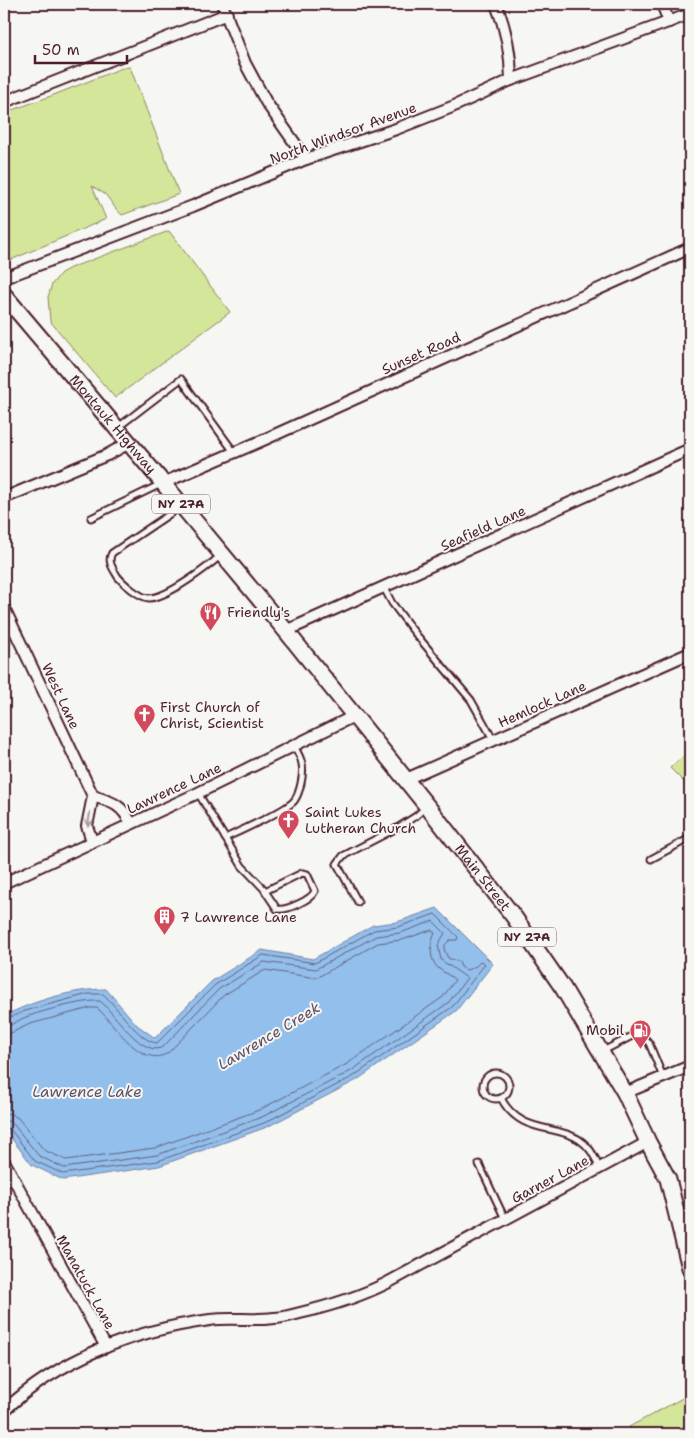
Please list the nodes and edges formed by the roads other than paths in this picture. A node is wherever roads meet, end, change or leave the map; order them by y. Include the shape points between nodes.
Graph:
1 (222, 4) edge
2 (496, 4) edge
3 (662, 4) edge
4 (227, 14) junction
5 (690, 14) edge
6 (669, 22) junction
7 (512, 80) junction
8 (4, 102) edge
9 (306, 159) junction
10 (690, 248) edge
11 (4, 278) edge
12 (4, 295) edge
13 (116, 428) junction
14 (129, 443) junction
15 (690, 449) edge
16 (234, 452) junction
17 (163, 483) junction
18 (4, 498) edge
19 (182, 506) junction
20 (91, 518) dead end
21 (222, 554) junction
22 (384, 588) junction
23 (4, 608) edge
24 (286, 632) junction
25 (690, 653) edge
26 (354, 716) junction
27 (494, 741) junction
28 (294, 745) junction
29 (404, 780) junction
30 (198, 793) junction
31 (93, 796) junction
32 (427, 806) junction
33 (131, 823) junction
34 (225, 838) junction
35 (690, 838) edge
36 (92, 841) junction
37 (651, 859) dead end
38 (4, 883) edge
39 (265, 891) junction
40 (358, 902) dead end
41 (600, 1052) junction
42 (690, 1066) edge
43 (663, 1077) junction
44 (625, 1093) junction
45 (501, 1098) junction
46 (648, 1142) junction
47 (4, 1161) edge
48 (479, 1164) dead end
49 (600, 1168) junction
50 (505, 1219) junction
51 (465, 1240) joint
52 (690, 1268) edge
53 (106, 1347) junction
54 (4, 1411) edge

1 - 4 street
2 - 7 street via 509,44
3 - 6 street
4 - 8 street
4 - 9 street via 245,63 266,102
5 - 6 street, North Windsor Avenue
6 - 7 street, North Windsor Avenue
7 - 9 street, North Windsor Avenue via 436,114
9 - 11 street, North Windsor Avenue
10 - 16 street, Sunset Road
12 - 13 main road, Montauk Highway / NY 27A
13 - 14 main road, Montauk Highway / NY 27A
13 - 16 lane via 181,378
14 - 17 main road, Montauk Highway / NY 27A
14 - 18 street
15 - 22 street, Seafield Lane
16 - 17 street, Sunset Road
17 - 19 main road, Montauk Highway / NY 27A
17 - 20 lane
19 - 21 main road, Montauk Highway / NY 27A
19 - 21 lane via 112,553 111,565 124,584 146,598 154,597 198,575
21 - 24 main road, Montauk Highway / NY 27A
22 - 24 street, Seafield Lane
22 - 27 lane via 414,632 471,700
23 - 31 street, West Lane
24 - 26 main road, Montauk Highway / NY 27A
25 - 27 street, Hemlock Lane
26 - 28 street, Lawrence Lane
26 - 29 main road, Main Street / NY 27A
27 - 29 street, Hemlock Lane
28 - 30 street, Lawrence Lane
28 - 34 lane via 302,764 302,776 293,801
29 - 32 main road, Main Street / NY 27A
30 - 33 street, Lawrence Lane
30 - 34 lane
31 - 33 street via 125,810
31 -> 36 street via 87,826
32 - 40 lane via 410,820 339,860 337,864
32 - 41 main road, Main Street / NY 27A via 514,917 563,988
33 - 36 street, Lawrence Lane
34 - 39 lane via 242,866
35 - 37 lane
36 - 38 street, Lawrence Lane
39 - 39 lane via 276,909 283,911 312,896 315,891 307,874 302,873
41 - 43 lane via 634,1035 643,1036
41 - 44 main road, Main Street / NY 27A
42 - 43 street
43 - 44 street
44 - 46 main road, Main Street / NY 27A
45 - 45 lane via 508,1091 508,1080 500,1073 489,1075 484,1081 485,1092 492,1098
45 - 49 lane via 520,1120 580,1138 595,1155
46 - 49 street, Garner Lane
46 - 52 main road, Main Street / NY 27A via 668,1180
47 - 53 street, Manatuck Lane
48 - 50 lane
49 - 50 street, Garner Lane
50 - 51 street, Garner Lane
51 - 53 street, Manatuck Lane via 380,1286 331,1306 274,1319 210,1320 153,1331
53 - 54 street via 37,1383

